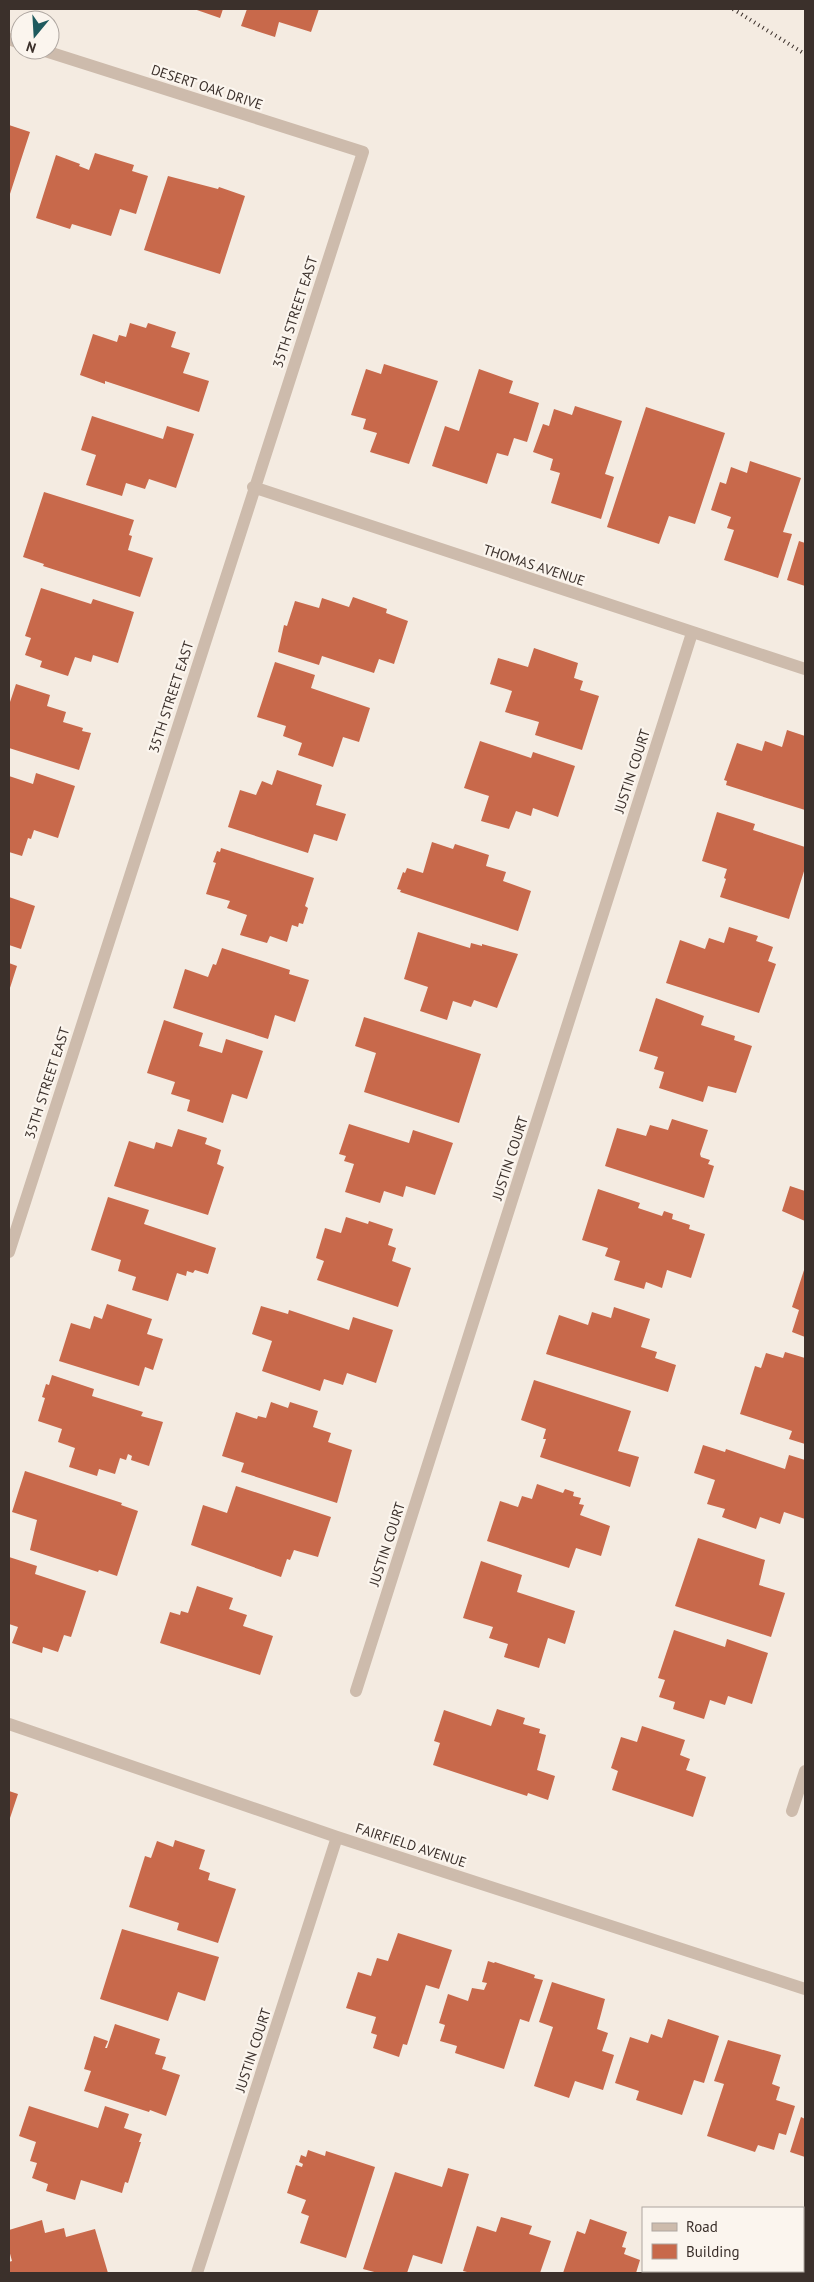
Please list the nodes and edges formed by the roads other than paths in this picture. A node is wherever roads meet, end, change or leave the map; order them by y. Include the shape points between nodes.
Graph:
1 (60, 56) edge
2 (363, 152) joint
3 (253, 488) junction
4 (692, 633) junction
5 (805, 669) edge
6 (9, 1252) edge
7 (356, 1691) dead end
8 (9, 1724) edge
9 (805, 1771) edge
10 (792, 1811) dead end
11 (337, 1837) junction
12 (805, 1989) edge
13 (197, 2273) edge

1 - 2 street, DESERT OAK DRIVE
2 - 3 street, 35TH STREET EAST
3 - 4 street, THOMAS AVENUE
3 - 6 street, 35TH STREET EAST
4 - 5 street, THOMAS AVENUE
4 - 7 street, JUSTIN COURT
8 - 11 street, FAIRFIELD AVENUE
9 - 10 street
11 - 12 street, FAIRFIELD AVENUE
11 - 13 street, JUSTIN COURT

